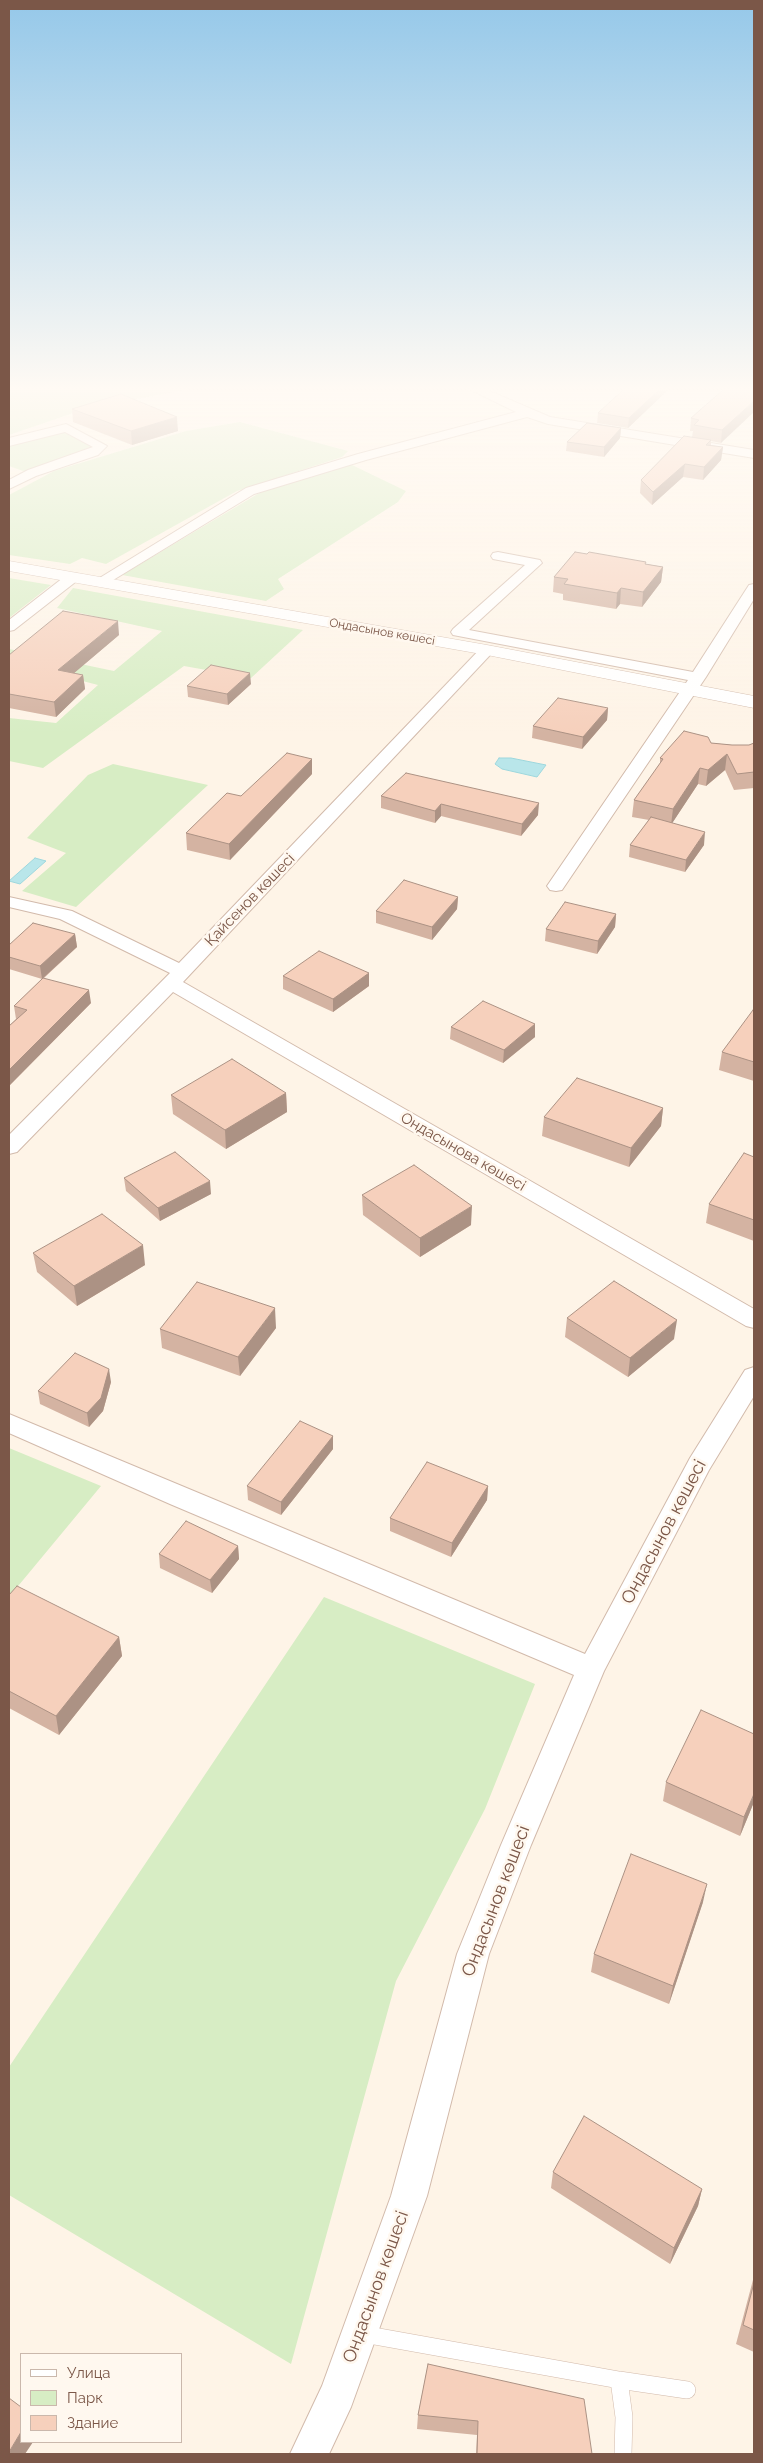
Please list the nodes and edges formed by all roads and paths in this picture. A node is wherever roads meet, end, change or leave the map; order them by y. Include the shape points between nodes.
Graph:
1 (227, 504) edge
2 (498, 556) dead end
3 (9, 566) edge
4 (73, 577) junction
5 (100, 582) junction
6 (754, 588) edge
7 (9, 627) edge
8 (487, 650) junction
9 (694, 683) junction
10 (754, 702) edge
11 (556, 886) dead end
12 (9, 902) edge
13 (177, 977) junction
14 (9, 1147) edge
15 (754, 1320) edge
16 (754, 1376) edge
17 (9, 1423) edge
18 (591, 1669) junction
19 (360, 2334) junction
20 (619, 2380) junction
21 (687, 2390) dead end
22 (309, 2454) edge
23 (623, 2454) edge

1 - 5 street
2 - 9 street via 535,563 458,632
3 - 4 street, Оңдасынов көшесі
4 - 5 street, Оңдасынов көшесі
4 - 7 street
5 - 8 street, Оңдасынов көшесі
6 - 9 street
8 - 9 street, Оңдасынов көшесі
8 - 13 street, Қайсенов көшесі
9 - 10 street, Оңдасынов көшесі
9 - 11 street
12 - 13 street, Ондасынова көшесі via 66,915
13 - 14 street, Қайсенов көшесі
13 - 15 street, Ондасынова көшесі
16 - 18 street, Ондасынов көшесі via 698,1465
17 - 18 street
18 - 19 street, Ондасынов көшесі via 473,1954 409,2196
19 - 20 lane
19 - 22 street, Ондасынов көшесі via 338,2394
20 - 21 lane
20 - 23 lane via 624,2417

